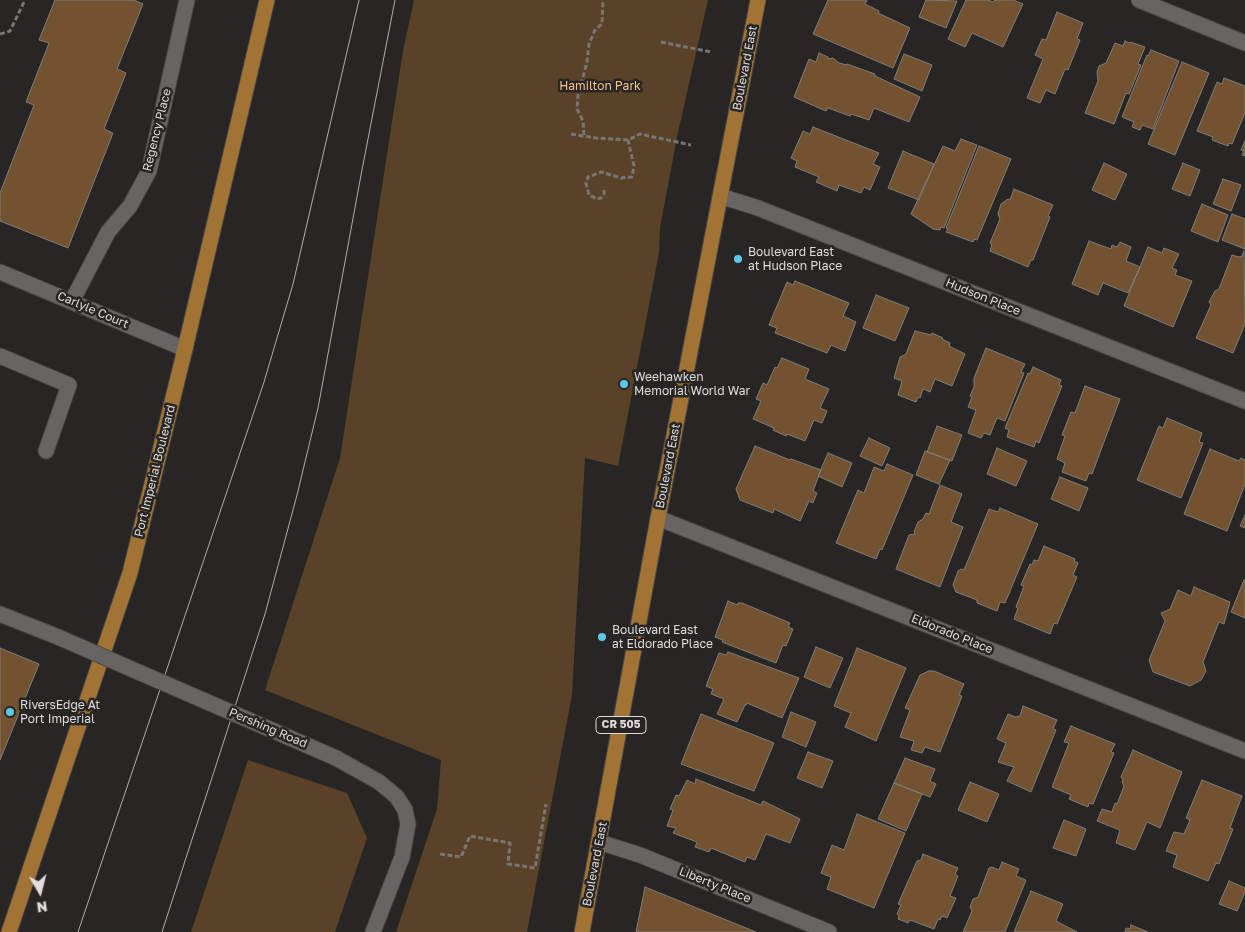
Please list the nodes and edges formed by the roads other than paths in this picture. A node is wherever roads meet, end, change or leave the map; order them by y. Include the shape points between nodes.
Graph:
1 (187, 0) edge
2 (267, 0) edge
3 (758, 0) edge
4 (1139, 0) edge
5 (1245, 43) edge
6 (720, 196) junction
7 (0, 272) edge
8 (72, 302) junction
9 (185, 349) junction
10 (0, 356) edge
11 (1245, 401) edge
12 (46, 451) dead end
13 (658, 518) junction
14 (0, 614) edge
15 (1245, 751) edge
16 (599, 842) junction
17 (9, 932) edge
18 (373, 932) edge
19 (582, 932) edge
20 (830, 932) edge

1 - 8 street, Regency Place via 149,171 130,206 108,232
2 - 9 main road, Port Imperial Boulevard
3 - 6 main road, Boulevard East / CR 505
4 - 5 street
6 - 11 street, Hudson Place via 758,208
6 - 13 main road, Boulevard East / CR 505
7 - 8 street, Carlyle Court
8 - 9 street, Carlyle Court
9 - 17 main road, Port Imperial Boulevard via 130,573
10 - 12 street via 69,385
13 - 15 street, Eldorado Place
13 - 16 main road, Boulevard East / CR 505
14 - 18 street, Pershing Road, bridge via 336,758 379,782 397,797 405,810 408,824 402,857
16 - 19 main road, Boulevard East / CR 505
16 - 20 street, Liberty Place via 640,855

